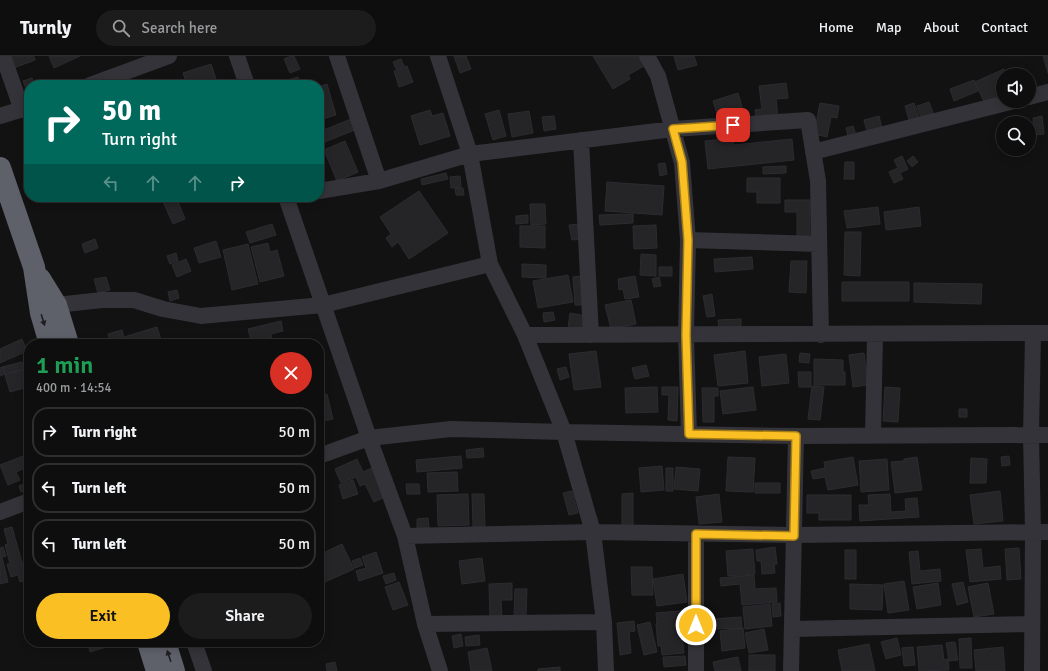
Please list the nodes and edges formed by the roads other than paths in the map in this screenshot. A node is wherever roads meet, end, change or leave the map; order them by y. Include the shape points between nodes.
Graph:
1 (3, 56) edge
2 (169, 56) edge
3 (237, 56) edge
4 (337, 56) edge
5 (438, 56) edge
6 (647, 56) edge
7 (104, 80) edge
8 (245, 80) edge
9 (1048, 92) edge
10 (1036, 95) edge
11 (996, 106) edge
12 (24, 107) edge
13 (24, 109) edge
14 (0, 116) edge
15 (673, 129) junction
16 (581, 140) junction
17 (813, 152) junction
18 (470, 154) junction
19 (0, 168) edge
20 (378, 181) junction
21 (324, 190) edge
22 (288, 202) edge
23 (688, 240) junction
24 (819, 244) junction
25 (490, 264) junction
26 (34, 267) junction
27 (56, 305) junction
28 (323, 305) junction
29 (875, 334) junction
30 (1041, 334) edge
31 (525, 335) junction
32 (591, 335) junction
33 (686, 335) junction
34 (821, 335) junction
35 (49, 339) edge
36 (66, 339) edge
37 (564, 432) junction
38 (689, 434) junction
39 (873, 435) junction
40 (1031, 435) junction
41 (1048, 435) edge
42 (796, 436) junction
43 (369, 438) junction
44 (324, 454) edge
45 (24, 503) edge
46 (0, 512) edge
47 (593, 532) junction
48 (1040, 532) edge
49 (696, 534) junction
50 (405, 536) junction
51 (794, 536) junction
52 (604, 622) junction
53 (425, 624) junction
54 (1032, 624) junction
55 (792, 628) junction
56 (150, 647) edge
57 (167, 647) edge
58 (196, 647) edge
59 (157, 671) edge
60 (174, 671) edge
61 (204, 671) edge
62 (440, 671) edge
63 (606, 671) edge
64 (696, 671) edge
65 (791, 671) edge
66 (1032, 671) edge

1 - 12 street
2 - 7 street
3 - 8 street
4 - 20 street
5 - 18 street
6 - 15 street via 658,76
9 - 10 street
11 - 17 street
13 - 14 street
15 - 16 street
15 - 17 street via 808,120
15 - 23 street via 682,162
16 - 18 street
16 - 32 street
17 - 24 street via 818,181
18 - 20 street
18 - 25 street
19 - 26 highway
20 - 21 street
22 - 28 street
23 - 24 street
23 - 33 street
24 - 34 street
25 - 28 street
25 - 31 street
26 - 27 highway
26 -> 35 highway via 41,313
27 - 28 street via 102,300 134,300 163,309 201,316
27 - 36 highway
28 - 43 street
29 - 30 street
29 - 34 street
29 - 39 street
30 - 40 street
31 - 32 street
31 - 37 street
32 - 33 street
33 - 34 street
33 - 38 street
37 - 38 street
37 - 43 street via 451,429
37 - 47 street
38 - 42 street
39 - 40 street
39 - 42 street
40 - 41 street
40 - 48 street
42 - 51 street
43 - 44 street
43 - 50 street
45 - 46 street
47 - 49 street
47 - 50 street
47 - 52 street
48 - 51 street
48 - 54 street
49 - 51 street
49 - 64 street
50 - 53 street
51 - 55 street
52 - 53 street
52 - 63 street
53 - 62 street
54 - 55 street
54 - 66 street
55 - 65 street
56 - 59 highway
60 -> 57 highway
58 - 61 street

